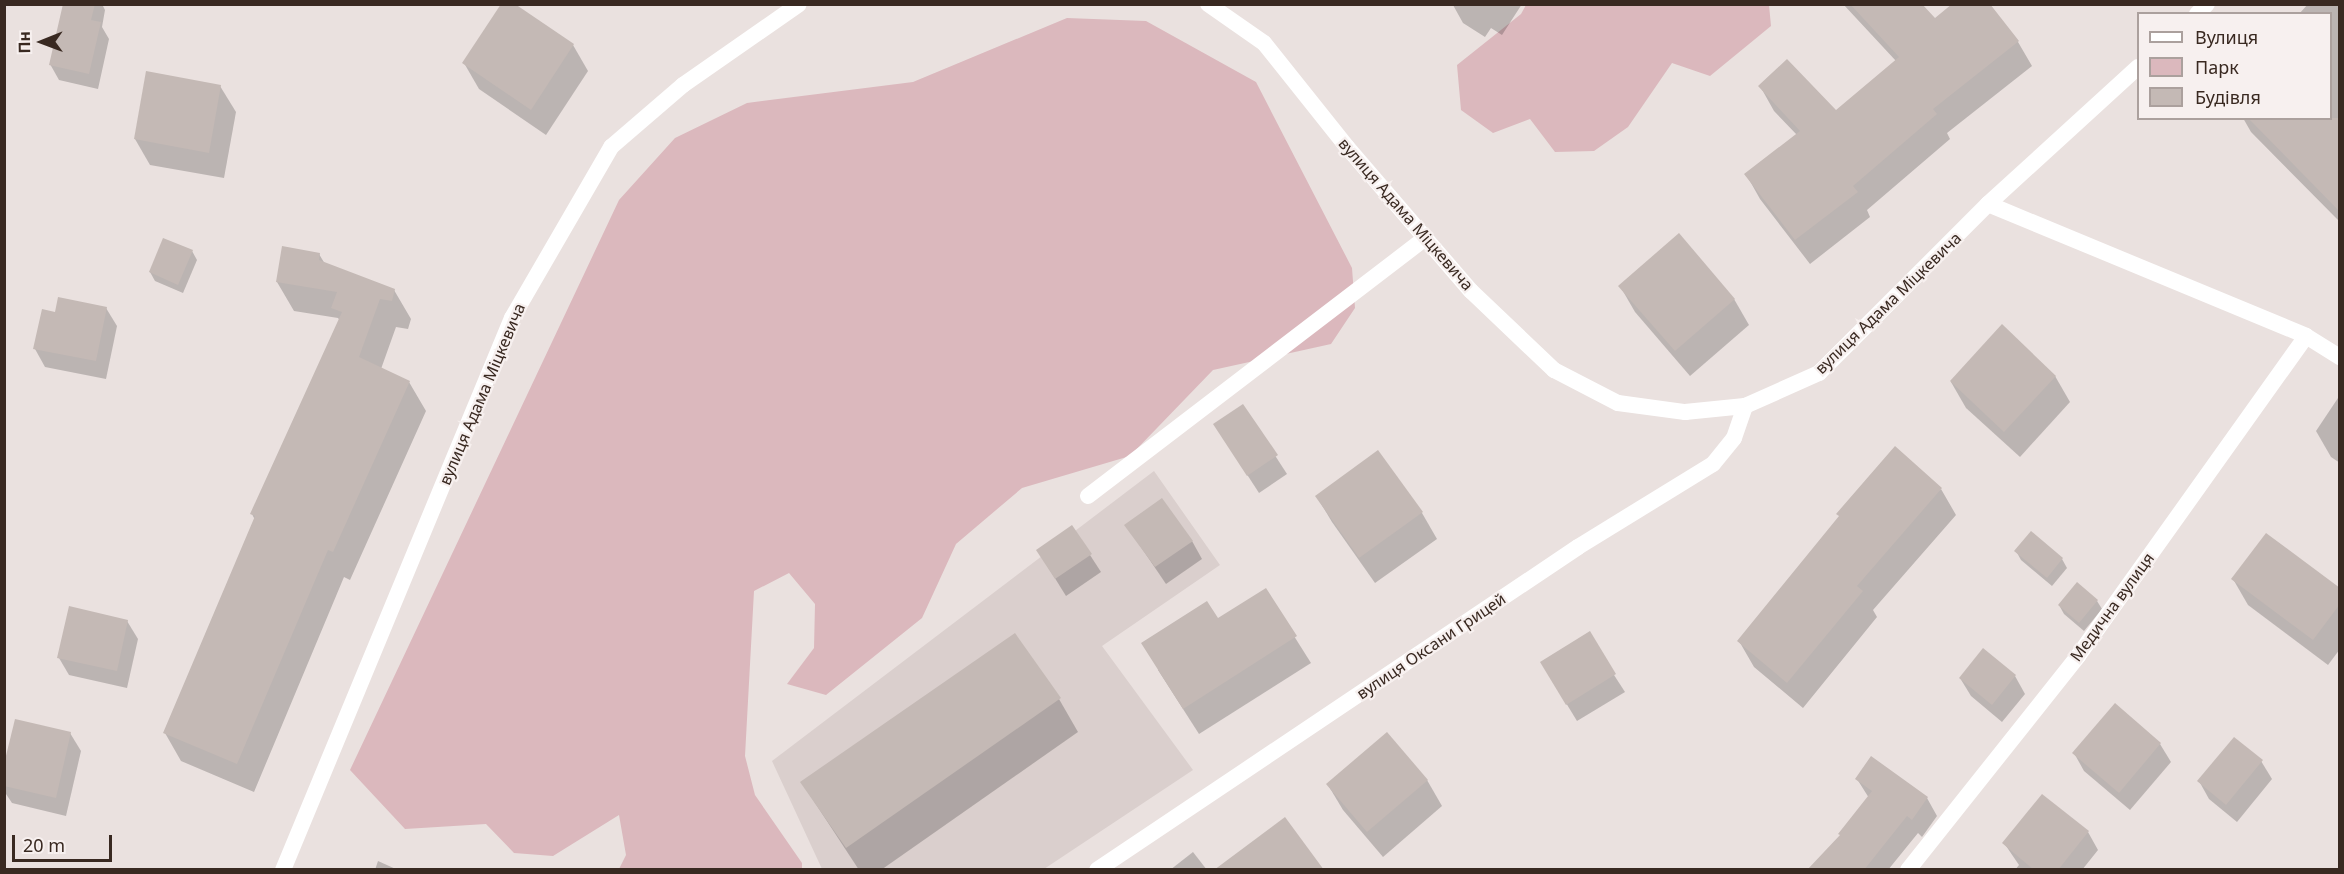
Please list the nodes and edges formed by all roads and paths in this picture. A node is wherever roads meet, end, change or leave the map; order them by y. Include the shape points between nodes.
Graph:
1 (799, 4) edge
2 (1208, 4) edge
3 (2137, 69) edge
4 (1988, 204) junction
5 (1425, 238) junction
6 (2306, 336) junction
7 (2340, 357) edge
8 (1745, 406) junction
9 (1088, 496) dead end
10 (283, 870) edge
11 (1096, 870) edge
12 (1908, 870) edge

1 - 10 street, вулиця Адама Міцкевича via 683,85 611,147 512,318
2 - 5 street, вулиця Адама Міцкевича via 1264,44
3 - 4 street, вулиця Адама Міцкевича
4 - 6 street
4 - 8 street, вулиця Адама Міцкевича via 1820,373
5 - 8 street, вулиця Адама Міцкевича via 1471,291 1554,369 1618,403 1684,412
5 - 9 street
6 - 7 street
6 - 12 street, Медична вулиця via 2078,656
8 - 11 street, вулиця Оксани Грицей via 1734,438 1713,464 1578,547

